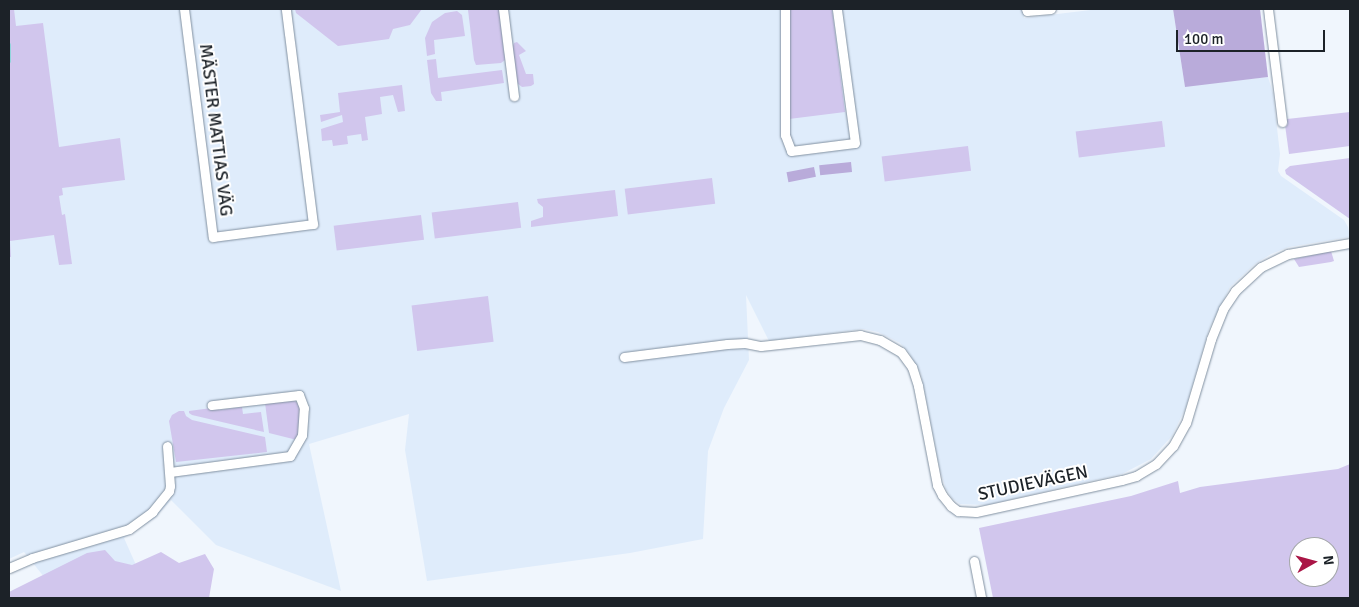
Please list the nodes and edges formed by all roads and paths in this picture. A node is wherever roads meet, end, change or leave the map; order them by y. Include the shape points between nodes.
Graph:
1 (184, 9) edge
2 (286, 9) edge
3 (503, 9) edge
4 (785, 9) edge
5 (837, 9) edge
6 (1026, 9) edge
7 (1051, 9) edge
8 (1268, 9) edge
9 (514, 96) dead end
10 (1282, 122) dead end
11 (1350, 243) edge
12 (624, 357) dead end
13 (212, 404) dead end
14 (167, 446) dead end
15 (170, 472) junction
16 (974, 560) dead end
17 (9, 568) edge
18 (981, 598) edge

1 - 2 street, MÄSTER MATTIAS VÄG via 213,237 313,224
3 - 9 street
4 - 5 street via 785,135 791,151 856,143
6 - 7 street
8 - 10 street
11 - 12 street, STUDIEVÄGEN via 1288,254 1262,268 1235,291 1223,309 1211,339 1186,423 1173,446 1156,464 1122,480 976,512 958,510 942,494 937,485 916,377 901,352 880,340 860,335 760,346 728,344
13 - 15 street via 299,395 304,408 305,427 290,456
14 - 15 street
15 - 17 street via 169,491 152,512 129,529
16 - 18 street

